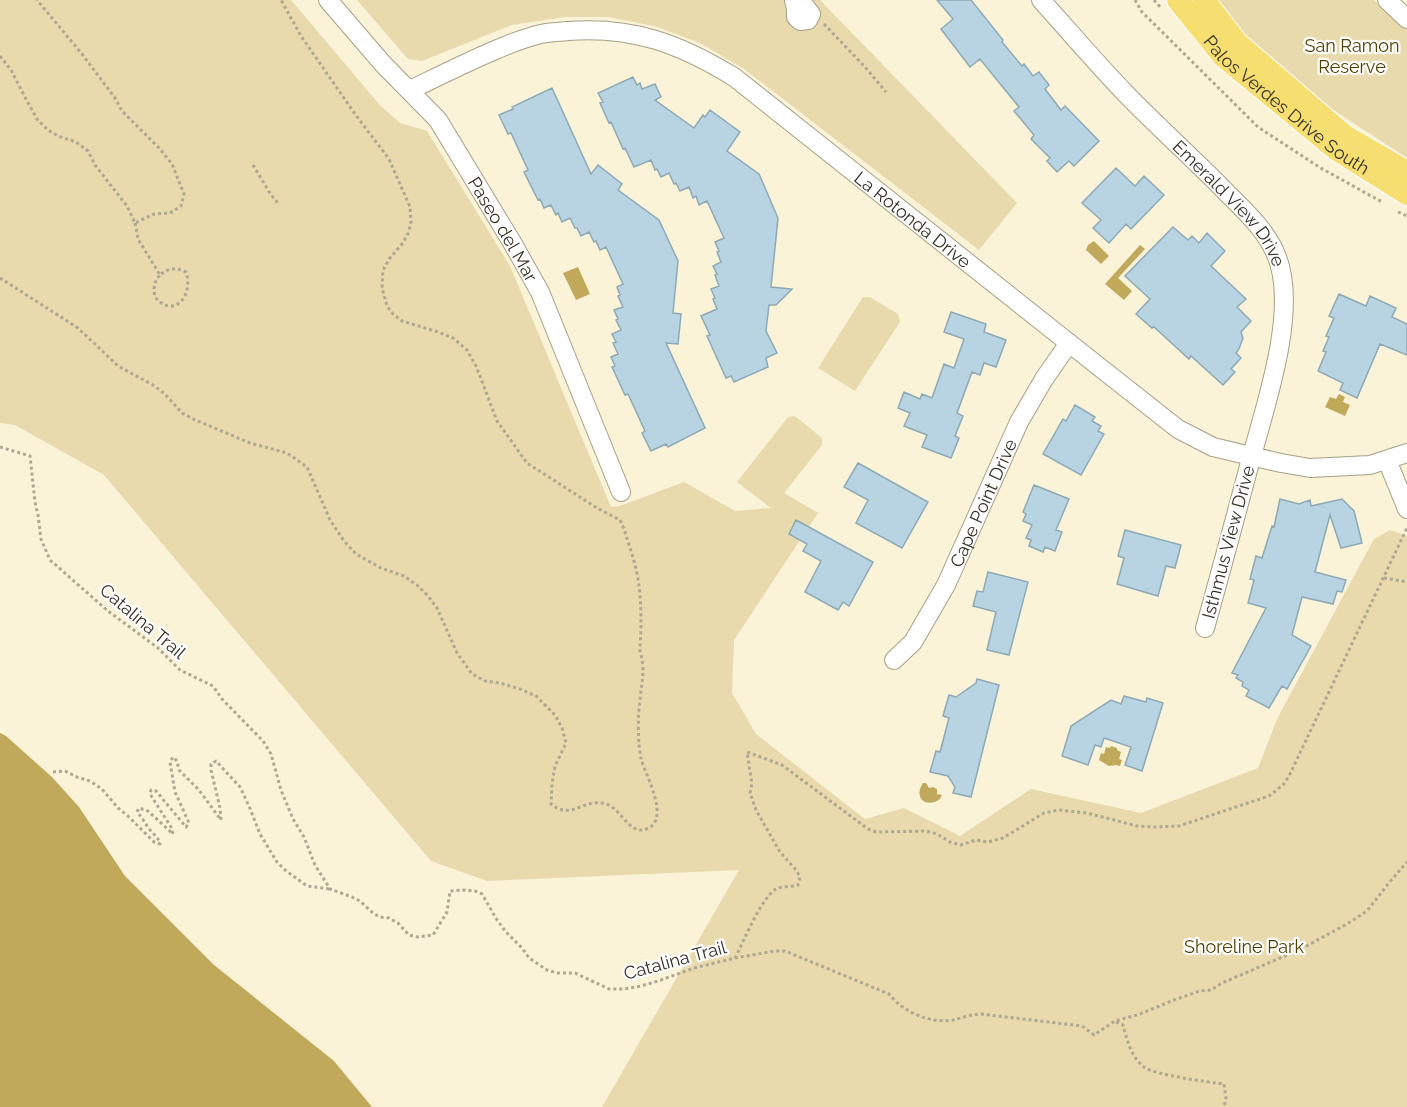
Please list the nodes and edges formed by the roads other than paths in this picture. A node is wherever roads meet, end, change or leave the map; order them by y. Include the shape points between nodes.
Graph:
1 (328, 0) edge
2 (794, 0) edge
3 (1041, 0) edge
4 (1178, 0) edge
5 (1204, 0) edge
6 (1387, 0) edge
7 (805, 7) edge
8 (1407, 19) edge
9 (410, 90) junction
10 (1407, 172) edge
11 (1398, 204) edge
12 (1069, 344) junction
13 (1407, 453) edge
14 (1251, 457) junction
15 (1387, 460) junction
16 (621, 492) dead end
17 (1407, 509) edge
18 (1205, 628) dead end
19 (894, 660) dead end

1 - 9 street, Paseo del Mar via 382,64
2 - 7 street via 800,21 808,20
3 - 14 street, Emerald View Drive via 1126,94 1256,223 1274,250 1282,274 1283,320
4 - 11 main road, Palos Verdes Drive South via 1224,57
5 - 10 main road, Palos Verdes Drive South via 1237,43 1345,136
6 - 8 street
9 - 12 street, La Rotonda Drive via 472,60 542,34 598,30 652,38 676,46 734,77
9 - 16 street, Paseo del Mar via 438,120 540,292
12 - 14 street, La Rotonda Drive via 1178,429 1213,447
12 - 19 street, Cape Point Drive via 1019,422 945,585 913,642
13 - 15 street, La Rotonda Drive
14 - 15 street, La Rotonda Drive via 1310,468 1370,465
14 - 18 street, Isthmus View Drive
15 - 17 street

